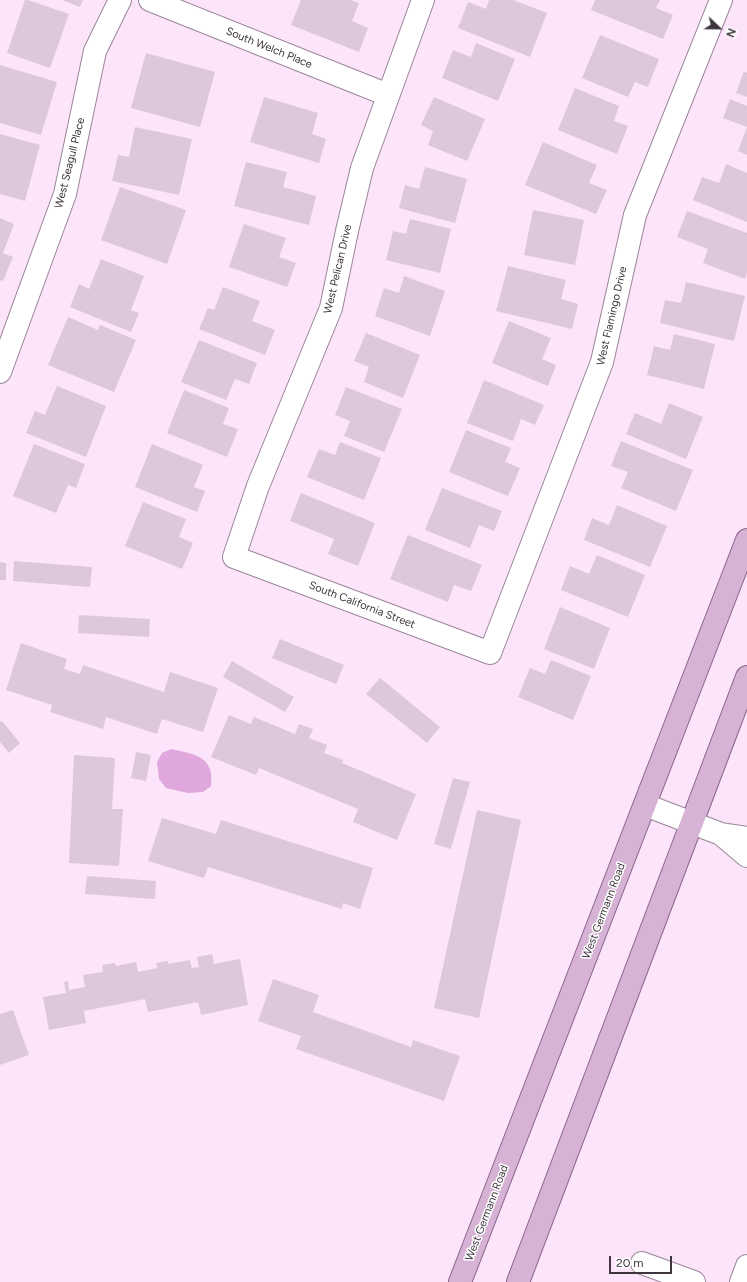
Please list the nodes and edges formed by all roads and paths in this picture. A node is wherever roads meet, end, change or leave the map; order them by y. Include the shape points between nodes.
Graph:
1 (120, 0) edge
2 (150, 0) edge
3 (423, 0) edge
4 (721, 0) edge
5 (388, 95) junction
6 (0, 372) edge
7 (747, 540) edge
8 (234, 557) joint
9 (490, 653) joint
10 (747, 676) edge
11 (645, 805) junction
12 (691, 822) junction
13 (721, 834) junction
14 (747, 838) edge
15 (747, 856) edge
16 (642, 1263) dead end
17 (747, 1266) edge
18 (460, 1282) edge
19 (518, 1282) edge
20 (694, 1282) edge
21 (741, 1282) edge

1 - 6 street, West Seagull Place via 95,51 65,194
2 - 5 street, South Welch Place
3 - 5 street, West Pelican Drive
4 - 9 street, West Flamingo Drive via 635,215 602,362
5 - 8 street, West Pelican Drive via 362,168 331,308 258,486
7 - 11 main road, West Germann Road
8 - 9 street, South California Street
10 - 12 main road
11 - 12 street
11 - 18 main road, West Germann Road
12 - 13 street
12 - 19 main road
13 - 14 street
13 - 15 street
16 - 20 street
17 - 21 street

